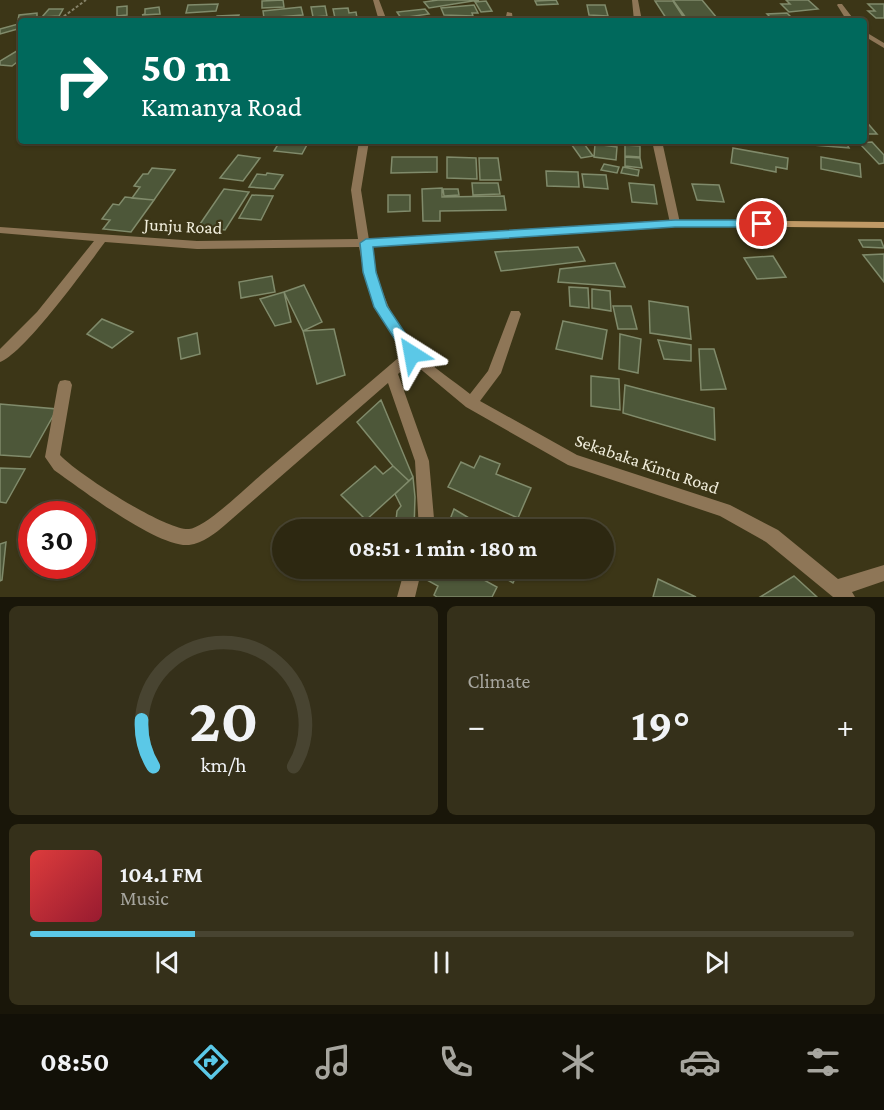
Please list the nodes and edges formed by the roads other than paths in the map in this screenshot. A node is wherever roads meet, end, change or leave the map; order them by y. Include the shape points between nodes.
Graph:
1 (376, 0) edge
2 (635, 0) edge
3 (840, 5) dead end
4 (381, 18) edge
5 (638, 18) edge
6 (849, 18) edge
7 (867, 35) edge
8 (884, 46) edge
9 (363, 144) edge
10 (658, 144) edge
11 (675, 224) junction
12 (884, 225) edge
13 (0, 230) edge
14 (102, 238) junction
15 (366, 243) junction
16 (515, 314) dead end
17 (412, 354) junction
18 (0, 357) edge
19 (391, 373) junction
20 (65, 385) dead end
21 (471, 403) junction
22 (426, 519) edge
23 (884, 573) edge
24 (411, 579) edge
25 (842, 592) edge
26 (406, 597) edge

1 - 4 street
2 - 5 street
3 - 6 street
7 - 8 street
9 - 15 street, Sekabaka Kintu Road via 356,190 358,218
10 - 11 street
11 - 12 street
11 - 15 street
13 - 14 street, Junju Road
14 - 15 street, Junju Road via 197,245
14 - 18 street via 30,330
15 - 17 street, Sekabaka Kintu Road via 381,307
16 - 21 street via 494,373
17 - 19 street
17 - 21 street, Sekabaka Kintu Road
19 - 20 street via 236,506 189,538 166,534 52,457
19 - 22 street via 422,461
21 - 25 street, Sekabaka Kintu Road via 573,460 724,510 772,536
23 - 25 street
24 - 26 street

